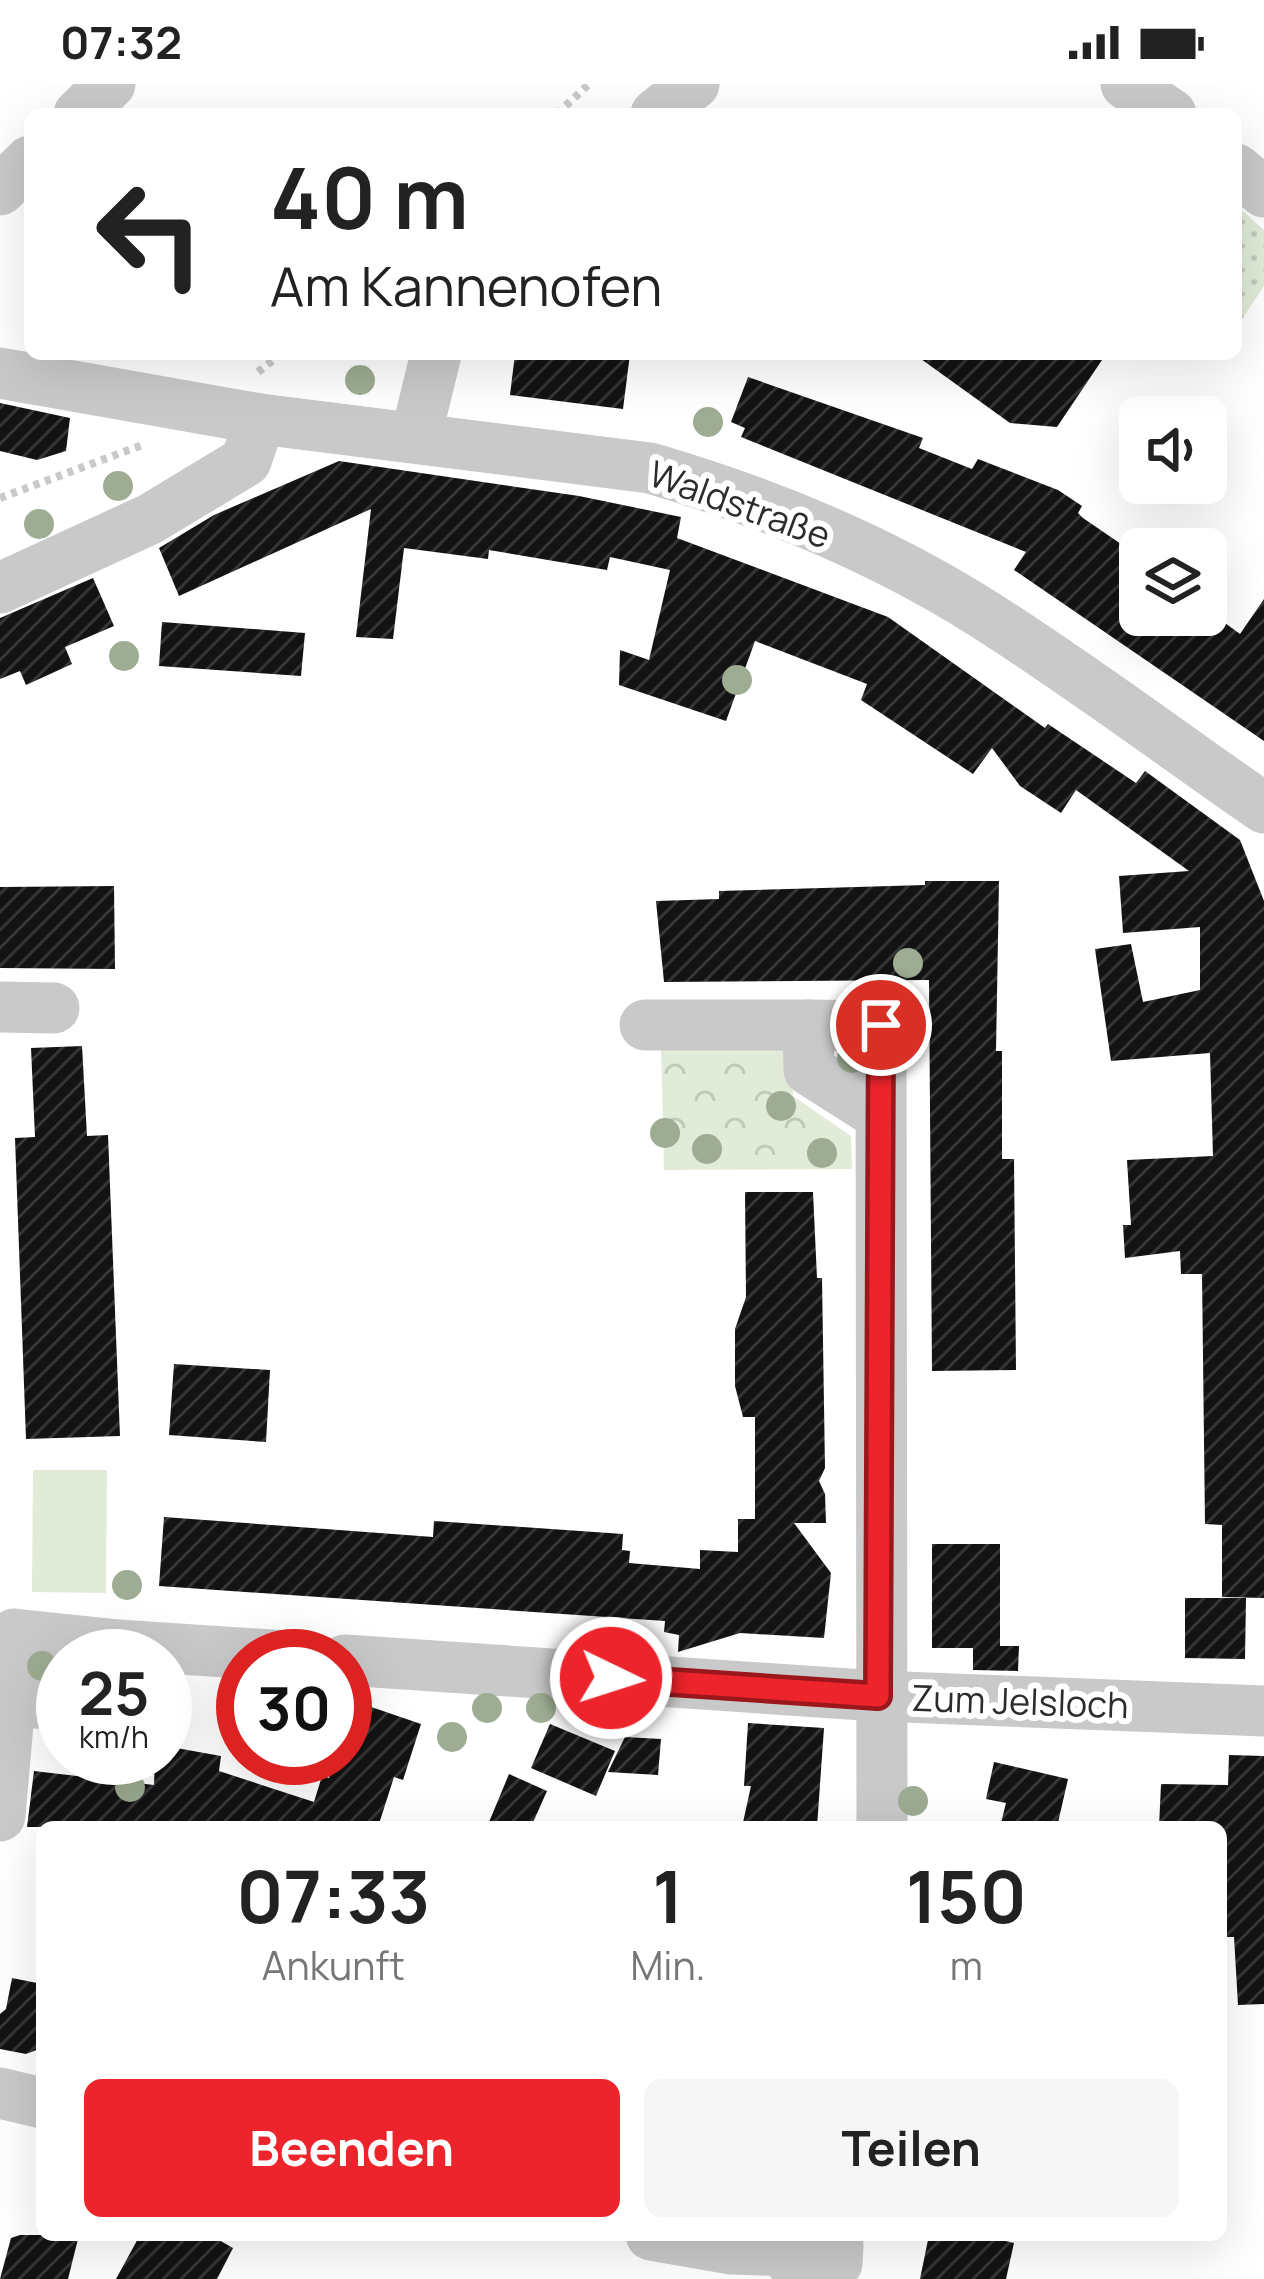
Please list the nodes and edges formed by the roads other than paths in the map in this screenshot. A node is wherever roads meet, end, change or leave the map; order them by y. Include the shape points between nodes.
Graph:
1 (110, 84) edge
2 (694, 84) edge
3 (1126, 84) edge
4 (85, 108) edge
5 (664, 108) edge
6 (1162, 108) edge
7 (24, 167) edge
8 (0, 190) edge
9 (435, 360) edge
10 (0, 373) edge
11 (260, 419) junction
12 (416, 436) junction
13 (0, 588) edge
14 (1264, 808) edge
15 (0, 1007) edge
16 (54, 1008) dead end
17 (644, 1024) dead end
18 (808, 1025) junction
19 (880, 1115) junction
20 (36, 1638) edge
21 (372, 1662) edge
22 (878, 1696) junction
23 (10, 1701) junction
24 (36, 1703) edge
25 (1264, 1711) edge
26 (0, 1816) edge
27 (882, 1821) edge
28 (0, 2092) edge
29 (36, 2101) edge
30 (686, 2241) edge
31 (798, 2241) edge

1 - 4 street
2 - 5 street
3 - 6 street
7 - 8 street
9 - 12 street
10 - 11 street, Waldstraße
11 - 12 street, Waldstraße
11 - 13 street via 246,461 150,519
12 - 14 street, Waldstraße via 650,468 809,523 982,613
15 - 16 street
17 - 18 street
18 - 19 street via 809,1070
18 - 19 street via 881,1025
19 - 22 street
20 - 23 street via 14,1634
21 - 22 street, Zum Jelsloch
22 - 25 street, Zum Jelsloch
22 - 27 street
23 - 24 street
23 - 26 street
28 - 29 street
30 - 31 street via 732,2249

